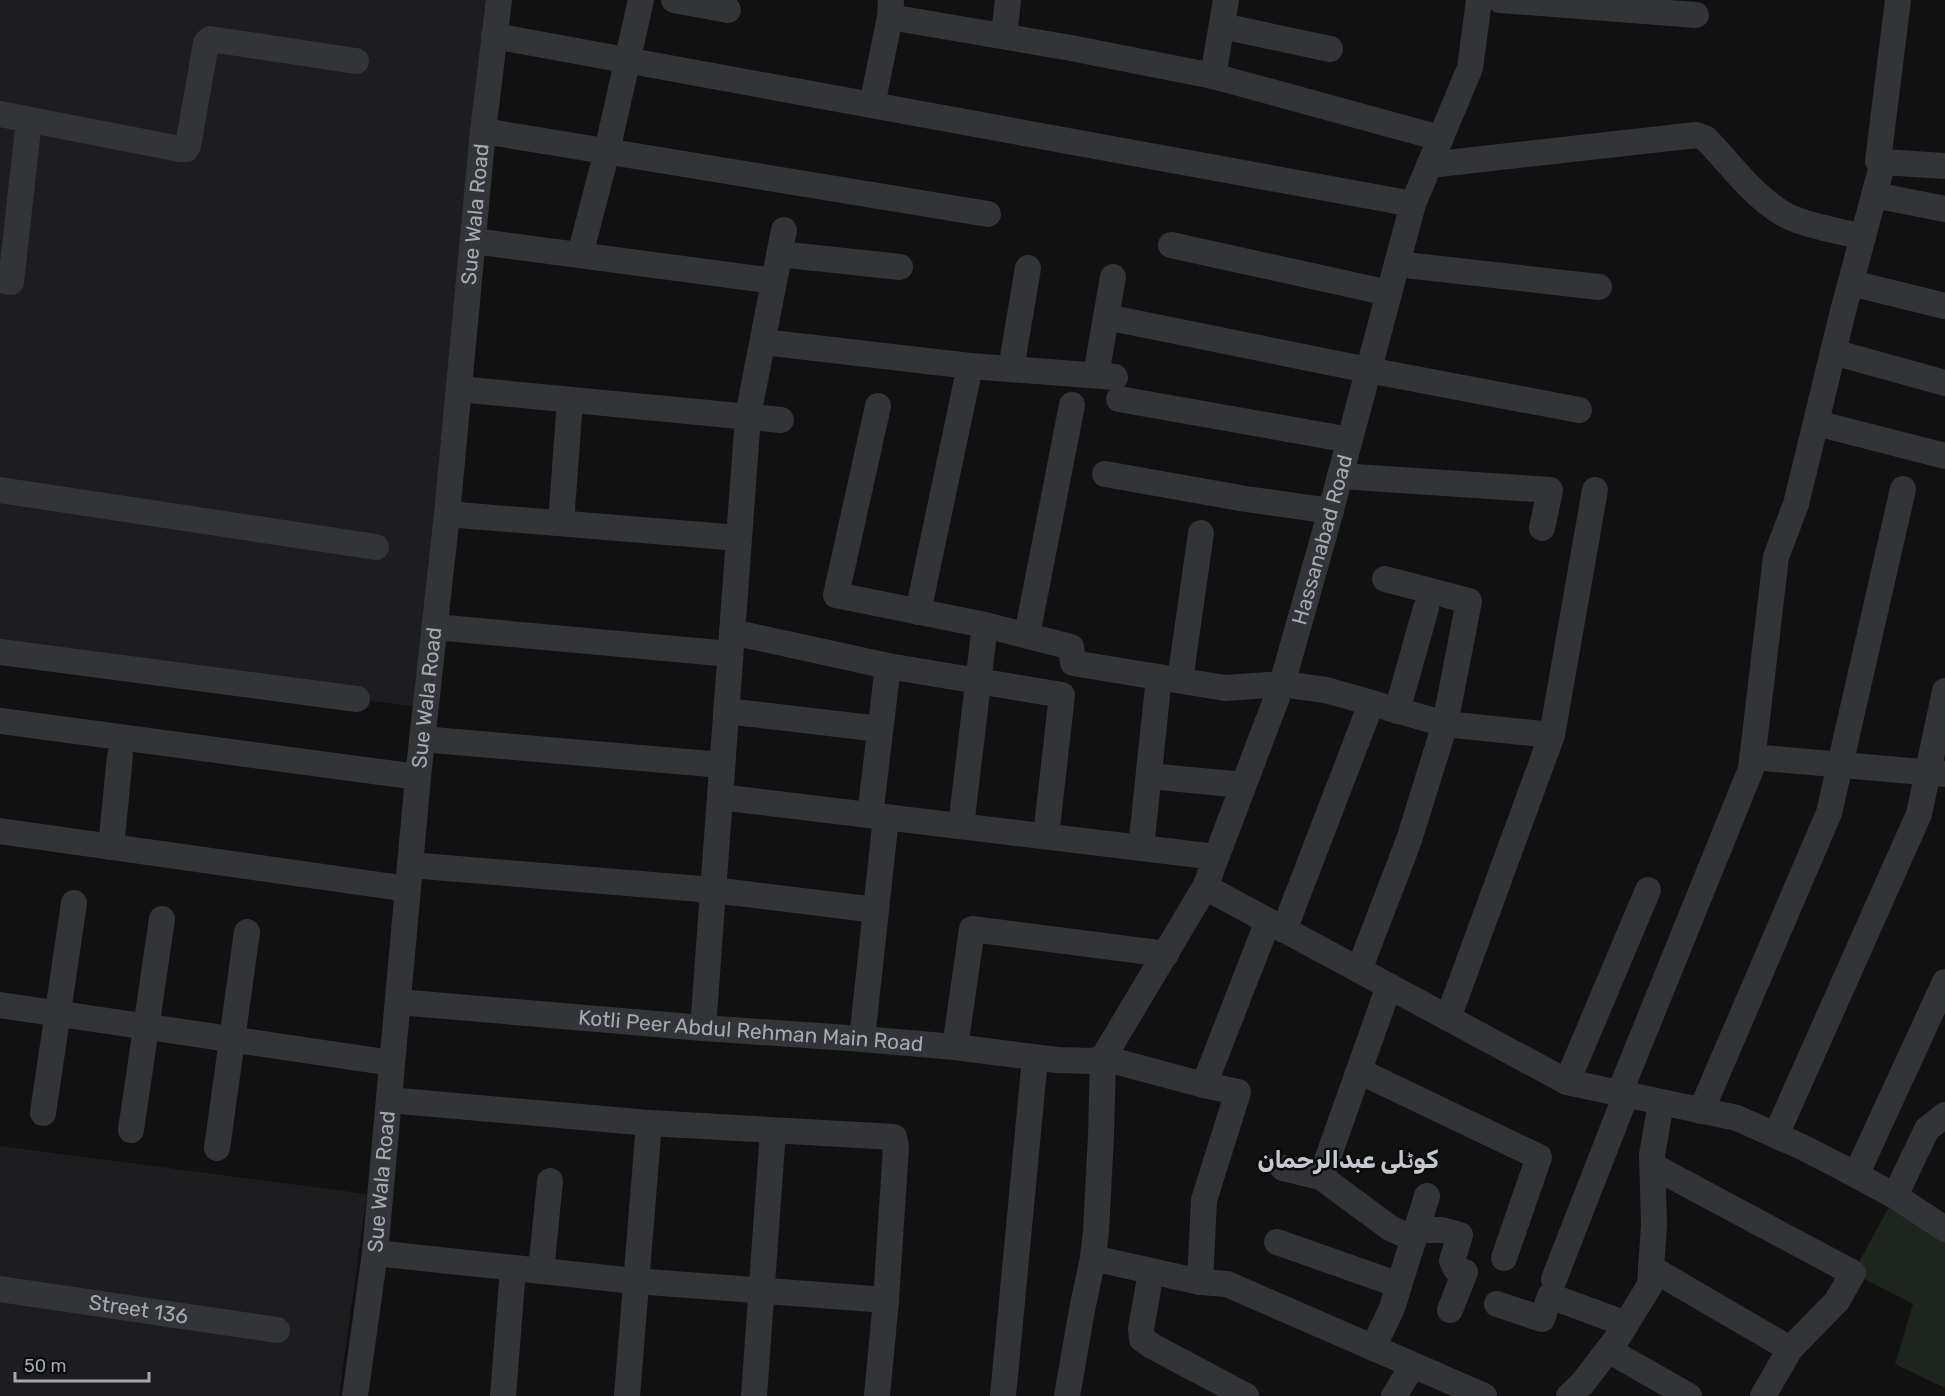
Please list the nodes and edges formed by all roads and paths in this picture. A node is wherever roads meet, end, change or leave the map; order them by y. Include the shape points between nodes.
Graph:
1 (499, 0) edge
2 (641, 0) edge
3 (674, 0) edge
4 (1008, 0) edge
5 (1226, 0) edge
6 (1479, 0) edge
7 (1500, 0) edge
8 (1898, 0) edge
9 (890, 8) edge
10 (728, 10) dead end
11 (1696, 15) dead end
12 (1222, 26) junction
13 (494, 36) junction
14 (1004, 36) junction
15 (1330, 49) dead end
16 (627, 60) junction
17 (356, 61) dead end
18 (1214, 76) junction
19 (872, 105) junction
20 (0, 114) edge
21 (29, 120) junction
22 (483, 130) junction
23 (1440, 138) junction
24 (607, 151) junction
25 (1883, 162) junction
26 (1429, 165) junction
27 (1945, 166) edge
28 (1874, 195) junction
29 (1413, 204) junction
30 (1945, 209) edge
31 (988, 214) dead end
32 (1863, 237) junction
33 (473, 241) junction
34 (1171, 245) dead end
35 (580, 255) junction
36 (1397, 264) junction
37 (900, 267) dead end
38 (1028, 268) dead end
39 (1113, 277) dead end
40 (0, 280) edge
41 (774, 280) junction
42 (1851, 283) junction
43 (1599, 287) dead end
44 (1389, 293) junction
45 (1945, 306) edge
46 (1106, 317) junction
47 (763, 342) junction
48 (1833, 352) junction
49 (970, 366) junction
50 (1011, 369) junction
51 (1368, 370) junction
52 (1110, 383) junction
53 (1945, 383) edge
54 (459, 389) junction
55 (570, 400) junction
56 (1072, 405) dead end
57 (878, 406) dead end
58 (1579, 410) dead end
59 (748, 416) junction
60 (782, 420) dead end
61 (1816, 423) junction
62 (1350, 440) junction
63 (1945, 456) edge
64 (1105, 474) dead end
65 (1340, 476) junction
66 (1903, 489) dead end
67 (0, 490) edge
68 (1594, 490) dead end
69 (1331, 511) junction
70 (447, 514) junction
71 (561, 523) junction
72 (1542, 528) dead end
73 (1201, 533) dead end
74 (739, 538) junction
75 (376, 547) dead end
76 (1385, 579) dead end
77 (1426, 608) dead end
78 (918, 612) junction
79 (985, 625) junction
80 (435, 627) junction
81 (1027, 634) junction
82 (731, 643) junction
83 (0, 652) edge
84 (888, 666) junction
85 (1170, 679) junction
86 (978, 681) junction
87 (1282, 684) junction
88 (1944, 698) edge
89 (357, 699) dead end
90 (1371, 704) junction
91 (726, 711) junction
92 (1397, 711) junction
93 (0, 721) edge
94 (1445, 724) junction
95 (880, 729) junction
96 (1552, 735) junction
97 (422, 739) junction
98 (120, 756) dead end
99 (1752, 757) junction
100 (722, 765) junction
101 (1840, 765) junction
102 (1936, 773) edge
103 (1149, 776) junction
104 (418, 777) junction
105 (1244, 785) junction
106 (720, 796) junction
107 (878, 816) junction
108 (961, 826) junction
109 (0, 831) edge
110 (1046, 836) junction
111 (111, 847) junction
112 (1141, 848) junction
113 (1216, 857) junction
114 (409, 877) junction
115 (1205, 887) junction
116 (713, 890) junction
117 (1648, 890) dead end
118 (74, 903) dead end
119 (876, 910) junction
120 (162, 918) dead end
121 (1276, 925) junction
122 (247, 932) dead end
123 (1166, 954) junction
124 (1359, 970) junction
125 (1945, 982) edge
126 (1389, 986) junction
127 (398, 1002) junction
128 (0, 1005) edge
129 (57, 1013) junction
130 (1448, 1018) junction
131 (147, 1027) junction
132 (703, 1028) junction
133 (233, 1039) junction
134 (862, 1039) junction
135 (955, 1047) junction
136 (1035, 1058) junction
137 (1103, 1058) junction
138 (392, 1063) junction
139 (1359, 1071) junction
140 (1567, 1082) junction
141 (1204, 1085) junction
142 (1622, 1094) junction
143 (389, 1100) junction
144 (1660, 1103) junction
145 (1701, 1111) junction
146 (42, 1113) dead end
147 (1943, 1119) edge
148 (649, 1123) junction
149 (131, 1130) dead end
150 (773, 1131) junction
151 (1776, 1135) junction
152 (217, 1148) dead end
153 (1653, 1166) junction
154 (1283, 1168) dead end
155 (1856, 1175) junction
156 (1321, 1177) junction
157 (550, 1181) dead end
158 (1427, 1196) dead end
159 (1895, 1196) junction
160 (1945, 1229) edge
161 (1415, 1235) junction
162 (1277, 1242) dead end
163 (375, 1254) junction
164 (1093, 1258) junction
165 (1504, 1258) dead end
166 (1651, 1268) junction
167 (513, 1269) junction
168 (541, 1271) junction
169 (1151, 1272) junction
170 (1554, 1279) dead end
171 (635, 1281) junction
172 (1200, 1282) junction
173 (1399, 1285) junction
174 (0, 1289) edge
175 (761, 1292) junction
176 (886, 1300) junction
177 (1497, 1304) dead end
178 (1450, 1310) dead end
179 (1626, 1324) junction
180 (277, 1330) dead end
181 (1373, 1348) junction
182 (1790, 1348) junction
183 (1608, 1350) junction
184 (1413, 1365) junction
185 (1468, 1393) edge
186 (355, 1396) edge
187 (503, 1396) edge
188 (627, 1396) edge
189 (754, 1396) edge
190 (876, 1396) edge
191 (1003, 1396) edge
192 (1067, 1396) edge
193 (1246, 1396) edge
194 (1394, 1396) edge
195 (1569, 1396) edge
196 (1689, 1396) edge
197 (1763, 1396) edge

1 - 13 street, Sue Wala Road
2 - 16 street
3 - 10 street
4 - 14 street
5 - 12 street
6 - 23 street, Hassanabad Road via 1470,68
7 - 11 street
8 - 25 street via 1878,161
9 - 14 street
9 - 19 street
12 - 15 street
12 - 18 street
13 - 16 street
13 - 22 street, Sue Wala Road
14 - 18 street
16 - 19 street
16 - 24 street
17 - 21 street via 210,39 206,43 186,149
18 - 23 street
19 - 29 street
20 - 21 street
21 - 40 street via 11,282
22 - 24 street
22 - 33 street, Sue Wala Road
23 - 26 street, Hassanabad Road
24 - 31 street
24 - 35 street
25 - 27 street
25 - 28 street
26 - 29 street, Hassanabad Road
26 - 32 street via 1696,135 1709,142 1758,195 1784,214
28 - 30 street
28 - 32 street
29 - 36 street, Hassanabad Road
32 - 42 street
33 - 35 street
33 - 54 street, Sue Wala Road
34 - 44 street
35 - 41 street
36 - 43 street
36 - 44 street, Hassanabad Road
37 - 41 street via 782,242
38 - 50 street
39 - 46 street
41 - 47 street
42 - 45 street
42 - 48 street
44 - 51 street, Hassanabad Road
46 - 51 street
46 - 52 street
47 - 49 street
47 - 59 street
48 - 53 street
48 - 61 street
49 - 50 street
49 - 78 street
50 - 52 street
51 - 58 street
51 - 62 street, Hassanabad Road
52 - 62 street
54 - 55 street
54 - 70 street, Sue Wala Road
55 - 59 street
55 - 71 street
56 - 81 street
57 - 78 street via 836,595
59 - 60 street
59 - 74 street
61 - 63 street
61 - 99 street via 1796,504 1776,557
62 - 65 street, Hassanabad Road
64 - 69 street
65 - 69 street, Hassanabad Road
65 - 72 street via 1550,490
66 - 101 street
67 - 75 street
68 - 96 street
69 - 87 street, Hassanabad Road
70 - 71 street
70 - 80 street, Sue Wala Road
71 - 74 street
73 - 85 street
74 - 82 street
76 - 94 street via 1469,601
77 - 92 street
78 - 79 street
79 - 81 street
79 - 86 street
80 - 82 street
80 - 97 street, Sue Wala Road
81 - 85 street via 1071,647 1073,663
82 - 84 street
82 - 91 street
83 - 89 street
84 - 86 street
84 - 95 street
85 - 87 street via 1225,688
85 - 103 street
86 - 108 street
86 - 110 street via 1062,695
87 - 90 street via 1326,690
87 - 105 street, Hassanabad Road
88 - 102 street
90 - 92 street
90 - 121 street
91 - 95 street
91 - 100 street
92 - 94 street
93 - 104 street
94 - 96 street
94 - 124 street via 1409,840
95 - 107 street
96 - 130 street
97 - 100 street
97 - 104 street, Sue Wala Road
98 - 111 street
99 - 101 street
99 - 142 street via 1751,769
100 - 106 street
101 - 102 street
101 - 145 street via 1829,813
102 - 151 street
103 - 105 street
103 - 112 street
104 - 114 street, Sue Wala Road
105 - 113 street, Hassanabad Road
106 - 107 street
106 - 116 street
107 - 108 street
107 - 119 street
108 - 110 street
109 - 111 street
110 - 112 street
111 - 114 street
112 - 113 street
113 - 115 street, Hassanabad Road
114 - 116 street
114 - 127 street, Sue Wala Road
115 - 121 street
115 - 123 street, Hassanabad Road
116 - 119 street
116 - 132 street
117 - 140 street
118 - 129 street
119 - 134 street
120 - 131 street
121 - 124 street
121 - 141 street
122 - 133 street
123 - 135 street via 972,929
123 - 137 street, Hassanabad Road
124 - 126 street
125 - 155 street
126 - 130 street
126 - 139 street
127 - 132 street, Kotli Peer Abdul Rehman Main Road
127 - 138 street, Sue Wala Road
128 - 129 street
129 - 131 street
129 - 146 street
130 - 140 street
131 - 133 street
131 - 149 street
132 - 134 street, Kotli Peer Abdul Rehman Main Road
133 - 138 street
133 - 152 street
134 - 135 street, Kotli Peer Abdul Rehman Main Road
135 - 136 street, Kotli Peer Abdul Rehman Main Road
136 - 137 street, Kotli Peer Abdul Rehman Main Road
136 - 191 street
137 - 141 street, Kotli Peer Abdul Rehman Main Road
137 - 164 street
138 - 143 street, Sue Wala Road
139 - 156 street
139 - 165 street via 1539,1157
140 - 142 street
141 - 172 street, Kotli Peer Abdul Rehman Main Road via 1238,1092 1204,1200
142 - 144 street
142 - 170 street
143 - 148 street
143 - 163 street, Sue Wala Road
144 - 145 street
144 - 153 street
145 - 151 street via 1737,1118
147 - 159 street via 1927,1129
148 - 150 street
148 - 171 street
150 - 175 street
150 - 176 street via 894,1137
151 - 155 street
153 - 166 street
153 - 182 street via 1852,1273 1837,1301
154 - 156 street
155 - 159 street
156 - 161 street via 1390,1228
157 - 168 street
158 - 161 street
159 - 160 street
161 - 173 street
161 - 178 street via 1442,1230 1460,1235 1452,1261 1456,1269 1465,1272
162 - 173 street
163 - 167 street
163 - 186 street, Sue Wala Road
164 - 169 street
164 - 192 street
166 - 179 street via 1650,1285
166 - 182 street
167 - 168 street
167 - 187 street
168 - 171 street
169 - 172 street
169 - 193 street via 1142,1339
171 - 175 street
171 - 188 street
172 - 181 street via 1227,1284
173 - 181 street
174 - 180 street, Street 136
175 - 176 street
175 - 189 street
176 - 190 street
177 - 179 street via 1542,1319 1550,1296
179 - 183 street
181 - 184 street
182 - 197 street
183 - 195 street
183 - 196 street
184 - 185 street
184 - 194 street

